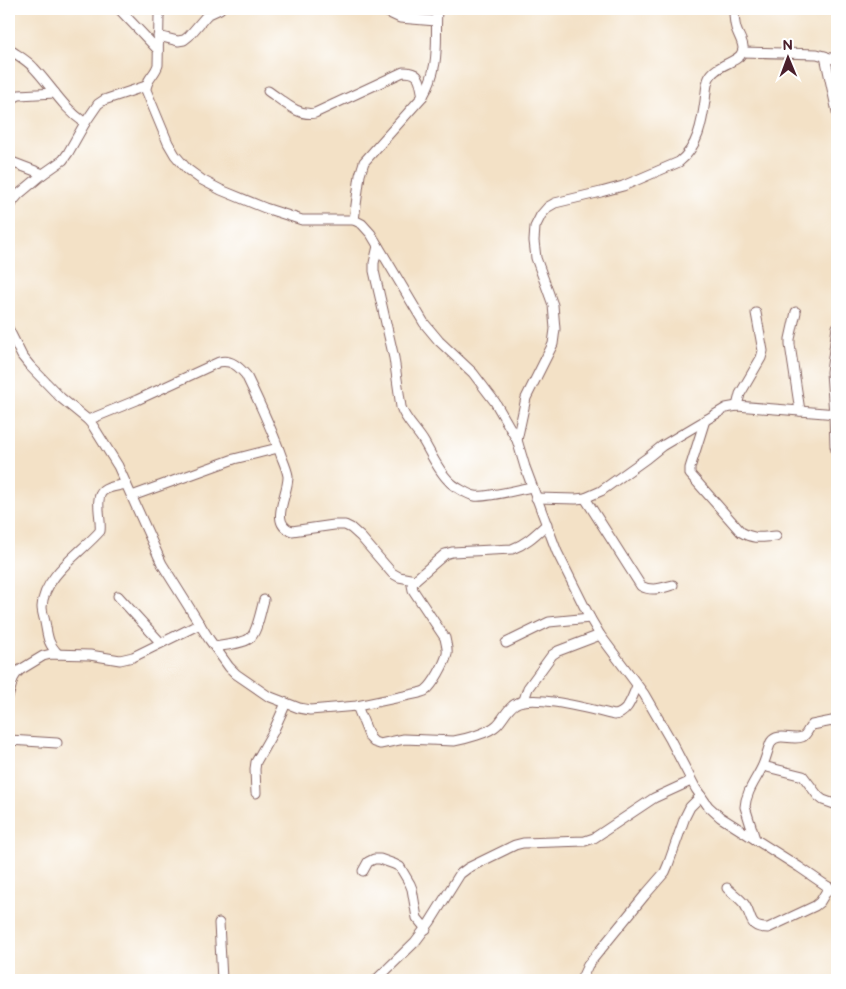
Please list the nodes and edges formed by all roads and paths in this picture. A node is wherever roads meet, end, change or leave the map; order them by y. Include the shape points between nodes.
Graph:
1 (119, 9) edge
2 (161, 9) edge
3 (220, 9) edge
4 (381, 9) edge
5 (437, 9) edge
6 (734, 9) edge
7 (436, 20) junction
8 (158, 36) junction
9 (9, 49) edge
10 (158, 50) junction
11 (742, 52) junction
12 (825, 56) junction
13 (837, 60) edge
14 (146, 86) junction
15 (268, 91) dead end
16 (55, 94) junction
17 (423, 96) junction
18 (9, 100) edge
19 (837, 112) edge
20 (85, 123) junction
21 (9, 161) edge
22 (43, 174) junction
23 (9, 209) edge
24 (354, 220) junction
25 (378, 246) junction
26 (796, 312) dead end
27 (756, 313) dead end
28 (837, 327) edge
29 (9, 330) edge
30 (737, 406) junction
31 (800, 411) junction
32 (836, 414) edge
33 (88, 420) junction
34 (705, 420) junction
35 (517, 440) junction
36 (278, 448) junction
37 (837, 455) edge
38 (126, 484) junction
39 (532, 487) junction
40 (132, 496) junction
41 (536, 498) junction
42 (585, 498) junction
43 (546, 524) junction
44 (776, 536) dead end
45 (415, 580) junction
46 (673, 585) dead end
47 (118, 596) dead end
48 (264, 600) dead end
49 (590, 618) junction
50 (200, 624) junction
51 (600, 635) junction
52 (161, 643) junction
53 (506, 643) dead end
54 (215, 647) junction
55 (58, 654) junction
56 (637, 686) junction
57 (9, 694) edge
58 (524, 700) junction
59 (286, 703) junction
60 (357, 706) junction
61 (837, 720) edge
62 (9, 740) edge
63 (57, 743) dead end
64 (763, 766) junction
65 (691, 781) junction
66 (256, 793) dead end
67 (701, 796) junction
68 (837, 806) edge
69 (756, 839) junction
70 (363, 871) dead end
71 (829, 887) junction
72 (727, 888) dead end
73 (837, 893) edge
74 (219, 923) dead end
75 (426, 929) junction
76 (222, 980) edge
77 (376, 980) edge
78 (581, 980) edge

1 - 10 street
2 - 8 street
3 - 8 street via 207,15 184,40
4 - 7 street via 400,18
5 - 7 street
6 - 11 street
7 - 17 street via 436,60 430,84
8 - 10 street
9 - 16 street via 26,60
10 - 14 street via 158,65
11 - 12 street
11 - 35 street via 713,72 708,80 703,119 692,149 679,162 623,186 555,203 541,215 534,241 536,258 553,305 555,329 553,344 526,398
12 - 13 street
12 - 19 street
14 - 20 street via 104,100
14 - 24 street via 175,155 202,180 265,208 302,220
15 - 17 street via 296,110 309,114 403,72 411,72 419,78
16 - 18 street via 19,95
16 - 20 street
17 - 24 street via 364,162
20 - 22 street via 63,160
21 - 22 street
22 - 23 street via 13,200
24 - 25 street via 362,224
25 - 35 street via 424,324 488,391
25 - 39 street via 374,271 404,414 449,482 469,494 476,497
26 - 31 street via 790,345
27 - 30 street via 763,351
28 - 32 street via 830,372
29 - 33 street via 30,366
30 - 31 street
30 - 34 street via 726,408
31 - 32 street
32 - 37 street
33 - 36 street via 225,360 246,375
33 - 38 street via 115,459
34 - 42 street
34 - 44 street via 690,468 694,481 741,532 754,538
35 - 39 street
36 - 40 street via 234,459
36 - 45 street via 288,473 280,514 286,529 345,525 361,537 392,573
38 - 40 street
38 - 55 street via 100,494 100,531 49,584 42,608 49,643
39 - 41 street
40 - 50 street via 158,555
41 - 42 street
41 - 43 street
42 - 46 street via 641,586 654,590
43 - 45 street via 512,549 445,554
43 - 49 street
45 - 60 street via 413,590 445,638 447,656 427,690
47 - 52 street
48 - 54 street via 251,638
49 - 51 street
49 - 53 street via 542,624
50 - 52 street
50 - 54 street
51 - 56 street
51 - 58 street via 552,655 528,688
52 - 55 street via 126,660
54 - 59 street via 236,674 268,696
55 - 57 street via 43,656 20,670 13,679
56 - 58 street via 626,709 614,715 572,705
56 - 65 street via 663,726
58 - 60 street via 514,704 494,728 461,740 404,739 380,744 370,738
59 - 60 street via 310,710
59 - 66 street via 256,762
61 - 64 street via 812,725 802,737 773,738
62 - 63 street
64 - 68 street via 803,776 818,796
64 - 69 street via 747,796 745,807
65 - 67 street
65 - 75 street via 654,798 594,838 522,843 468,868 460,874
67 - 69 street via 720,817
67 - 78 street via 685,817 665,872 588,965
69 - 71 street
70 - 75 street via 374,859 400,868 412,889 417,918
71 - 72 street via 815,906 768,928 754,926 742,901
71 - 73 street
74 - 76 street
75 - 77 street

